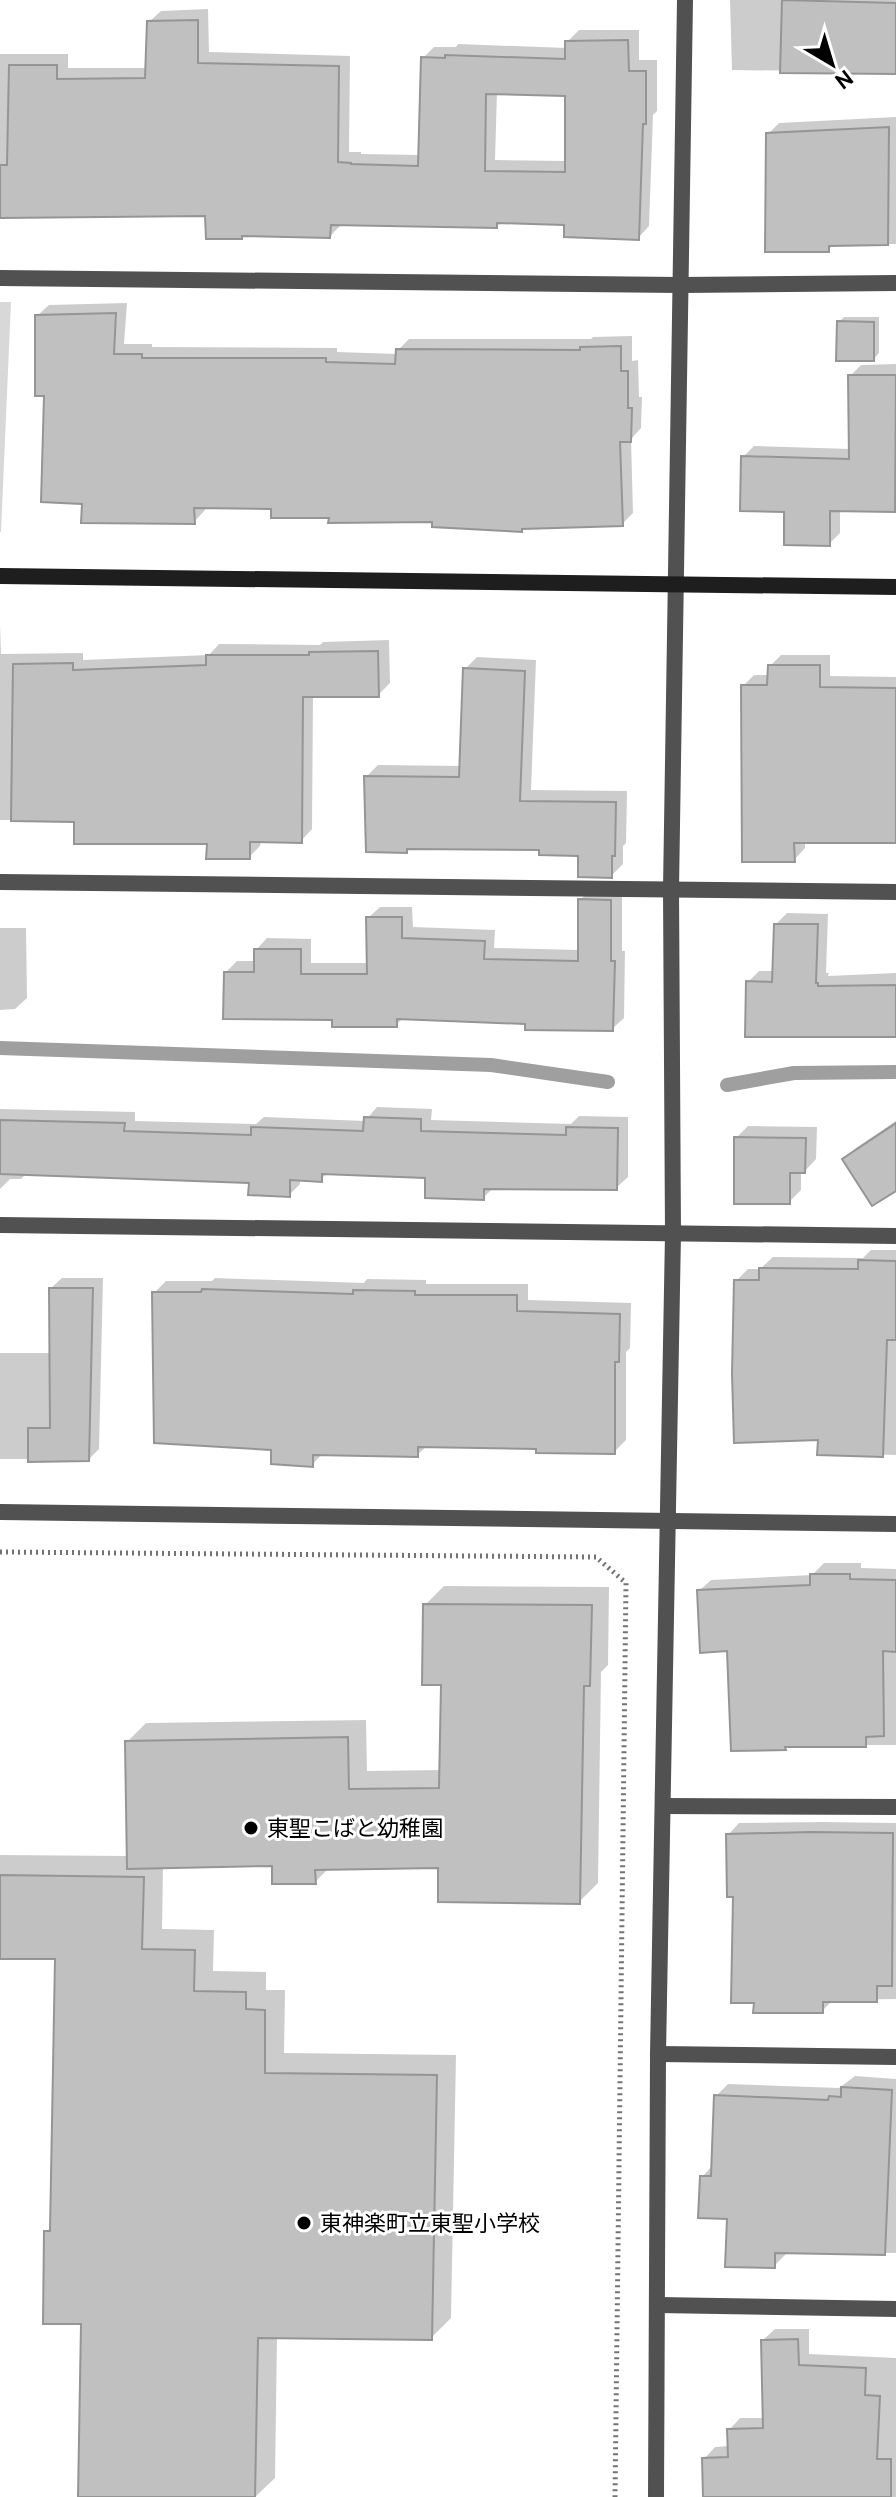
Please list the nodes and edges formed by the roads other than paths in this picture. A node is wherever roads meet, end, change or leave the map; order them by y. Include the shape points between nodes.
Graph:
1 (685, 0) edge
2 (0, 278) edge
3 (896, 283) edge
4 (680, 285) junction
5 (0, 576) edge
6 (677, 584) junction
7 (896, 587) edge
8 (0, 882) edge
9 (671, 889) junction
10 (896, 892) edge
11 (0, 1225) edge
12 (673, 1234) junction
13 (896, 1236) edge
14 (0, 1512) edge
15 (667, 1521) junction
16 (896, 1524) edge
17 (664, 1806) junction
18 (896, 1807) edge
19 (658, 2054) junction
20 (896, 2057) edge
21 (658, 2305) junction
22 (896, 2309) edge
23 (656, 2497) edge

1 - 4 street
2 - 4 street
3 - 4 street
4 - 6 street
5 - 6 street
6 - 7 street
6 - 9 street
8 - 9 street
9 - 10 street
9 - 12 street
11 - 12 street
12 - 13 street
12 - 15 street
14 - 15 street
15 - 16 street
15 - 17 street
17 - 18 street
17 - 19 street
19 - 20 street
19 - 21 street
21 - 22 street
21 - 23 street

